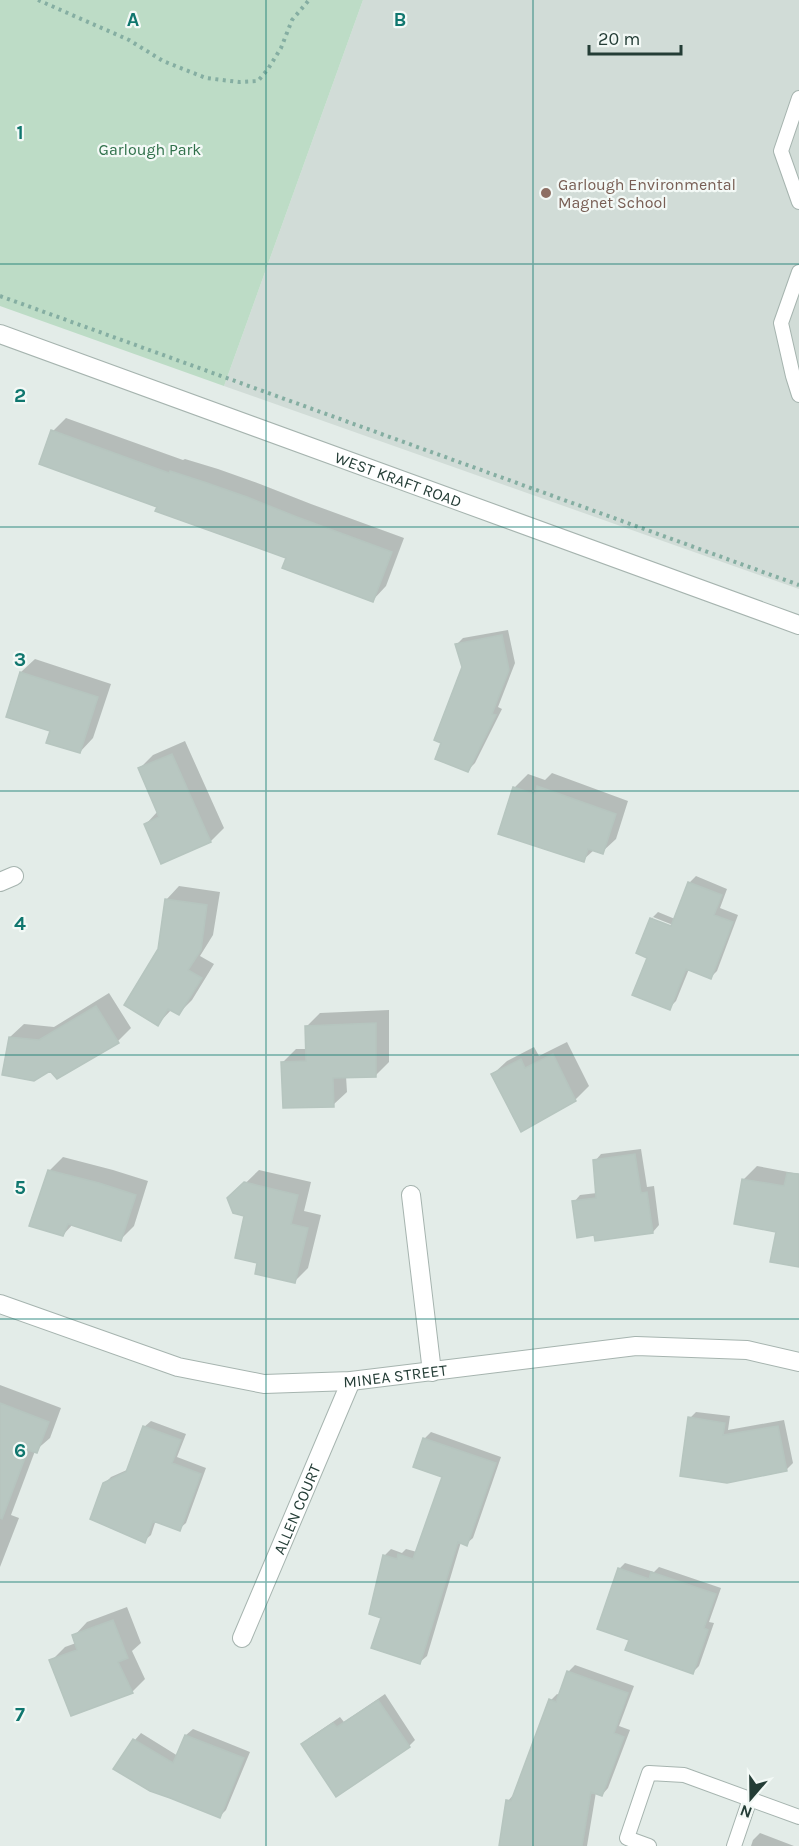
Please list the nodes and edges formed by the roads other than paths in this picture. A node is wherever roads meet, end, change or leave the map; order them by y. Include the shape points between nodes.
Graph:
1 (799, 98) edge
2 (799, 202) edge
3 (799, 272) edge
4 (0, 334) edge
5 (799, 395) edge
6 (799, 625) edge
7 (411, 1195) dead end
8 (0, 1304) edge
9 (799, 1362) edge
10 (432, 1372) junction
11 (351, 1381) junction
12 (242, 1638) dead end
13 (750, 1799) junction
14 (799, 1817) edge
15 (649, 1846) edge
16 (734, 1846) edge

1 - 2 lane via 780,151
3 - 5 lane via 781,323
4 - 6 street, WEST KRAFT ROAD
7 - 10 street
8 - 11 street, MINEA STREET via 178,1367 264,1384
9 - 10 street, MINEA STREET via 747,1350 636,1346
10 - 11 street, MINEA STREET
11 - 12 street, ALLEN COURT
13 - 14 lane
13 - 15 lane via 684,1775 649,1773 627,1838
13 - 16 lane

